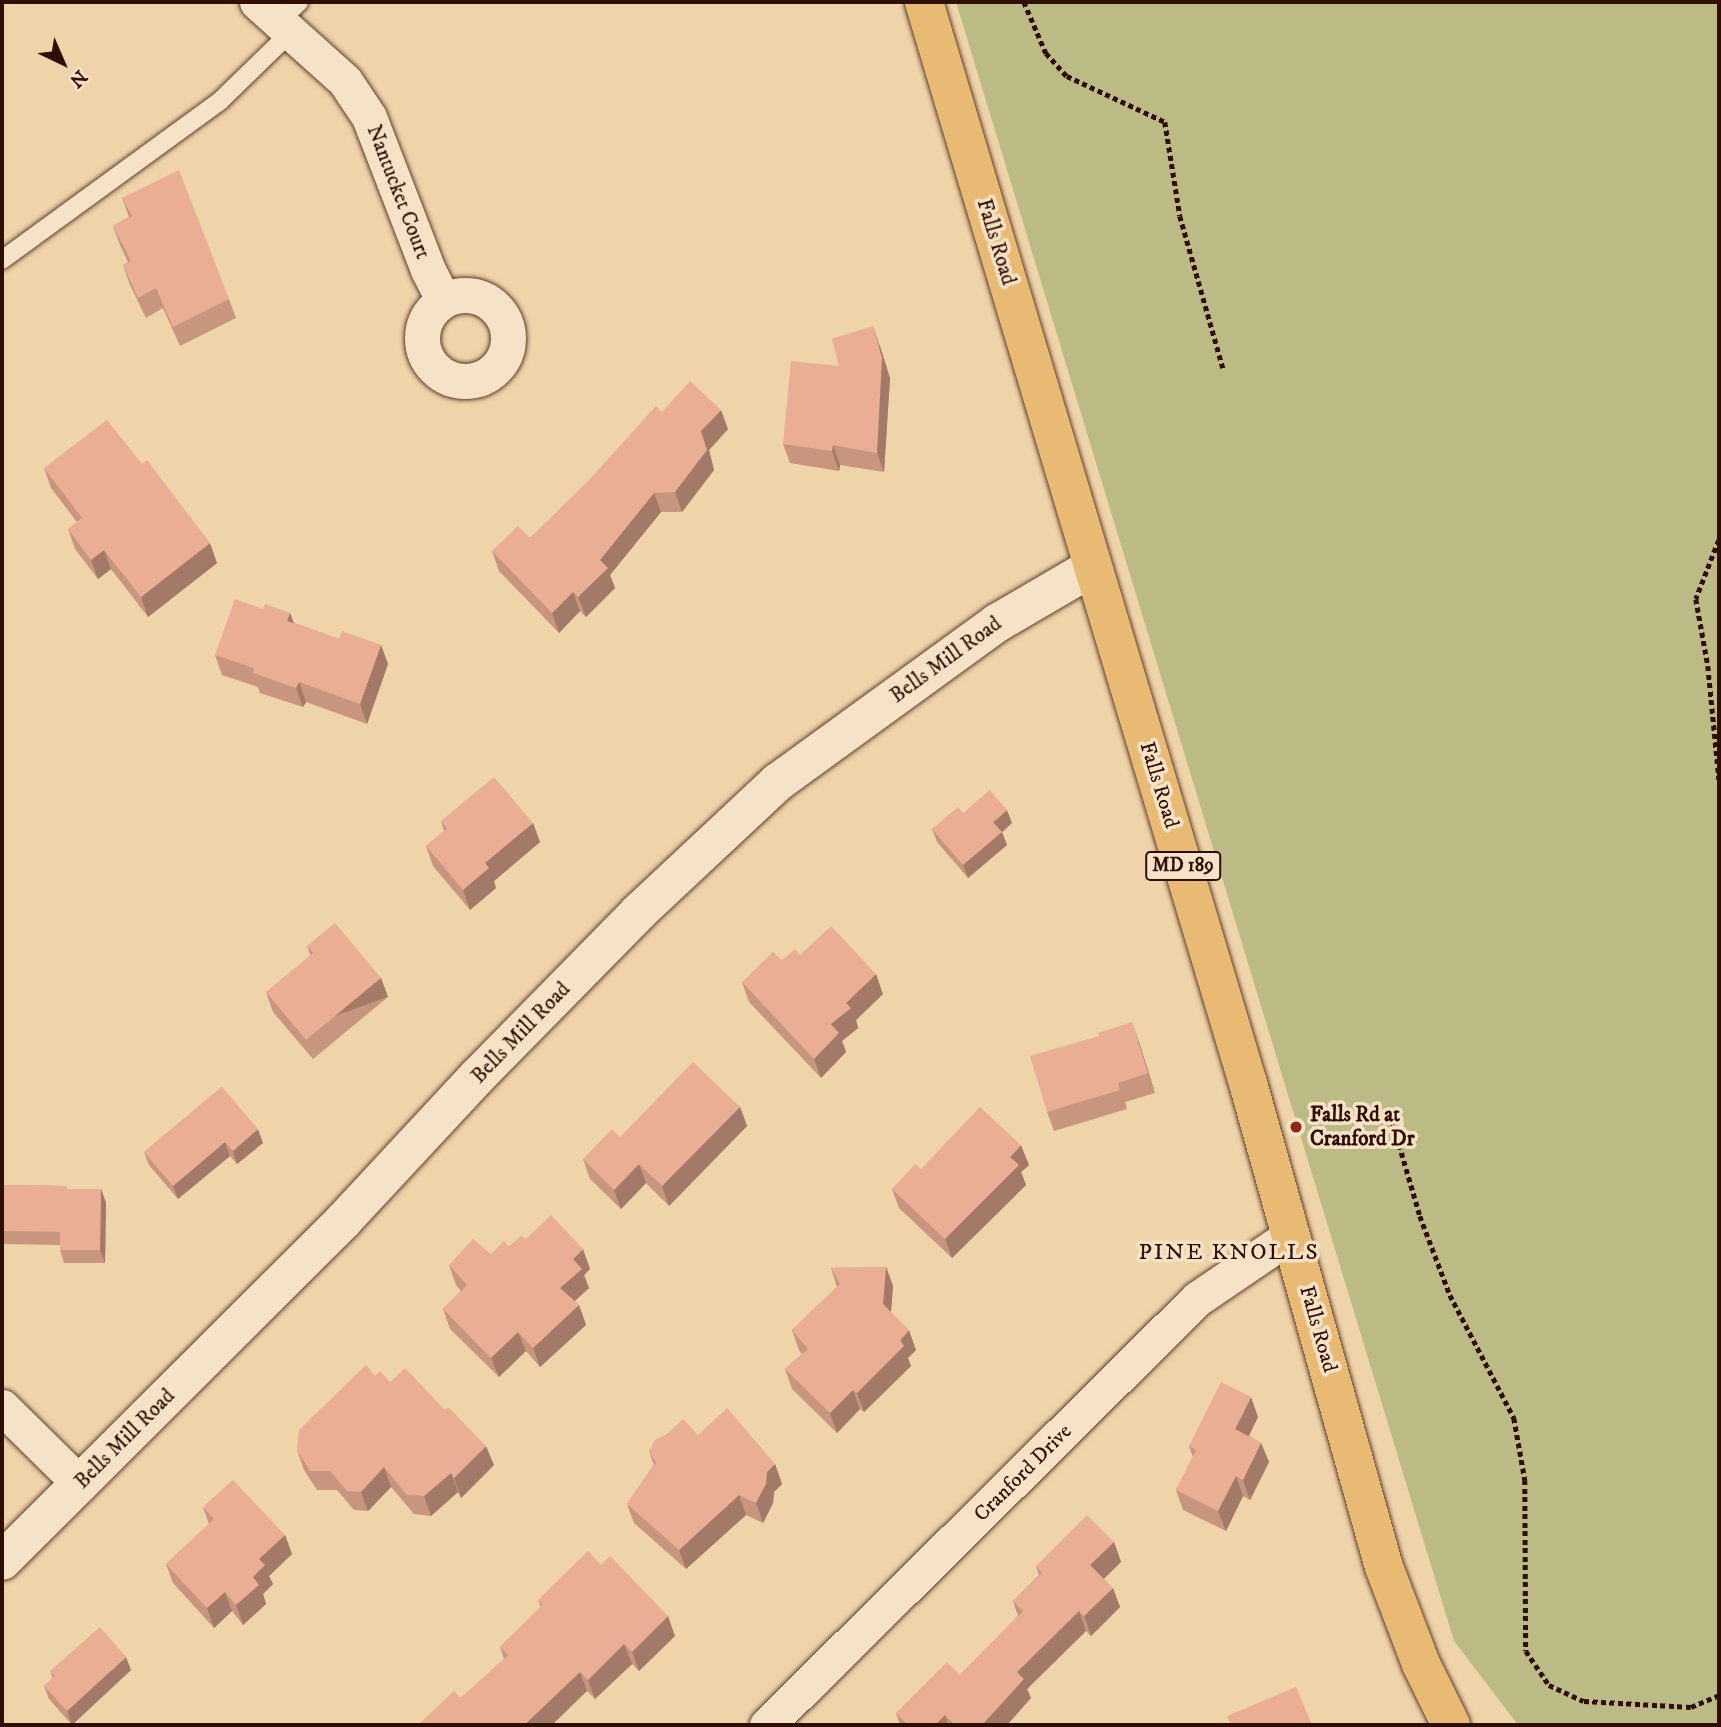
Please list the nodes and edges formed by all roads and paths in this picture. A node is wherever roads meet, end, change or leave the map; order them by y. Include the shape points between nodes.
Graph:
1 (924, 2) edge
2 (1024, 2) edge
3 (282, 14) edge
4 (2, 260) edge
5 (443, 299) dead end
6 (1223, 368) dead end
7 (1719, 540) edge
8 (1093, 567) junction
9 (1719, 779) edge
10 (1392, 1120) dead end
11 (1291, 1235) junction
12 (2, 1407) edge
13 (80, 1484) junction
14 (2, 1561) edge
15 (1719, 1695) edge
16 (767, 1725) edge
17 (1451, 1725) edge

1 - 8 main road, Falls Road / MD 189
2 - 6 path via 1046,53 1068,76 1165,122 1180,216
3 - 4 lane via 220,101
3 - 5 street, Nantucket Court via 345,80 369,117
7 - 9 path via 1696,599
8 - 11 main road, Falls Road / MD 189
8 - 13 street, Bells Mill Road via 997,623 778,782 639,912 334,1230
10 - 15 path via 1420,1216 1450,1295 1514,1418 1525,1480 1526,1651 1549,1685 1584,1701 1691,1707
11 - 16 street, Cranford Drive via 1198,1299
11 - 17 main road, Falls Road / MD 189 via 1384,1567 1421,1664
12 - 13 street
13 - 14 street, Bells Mill Road

